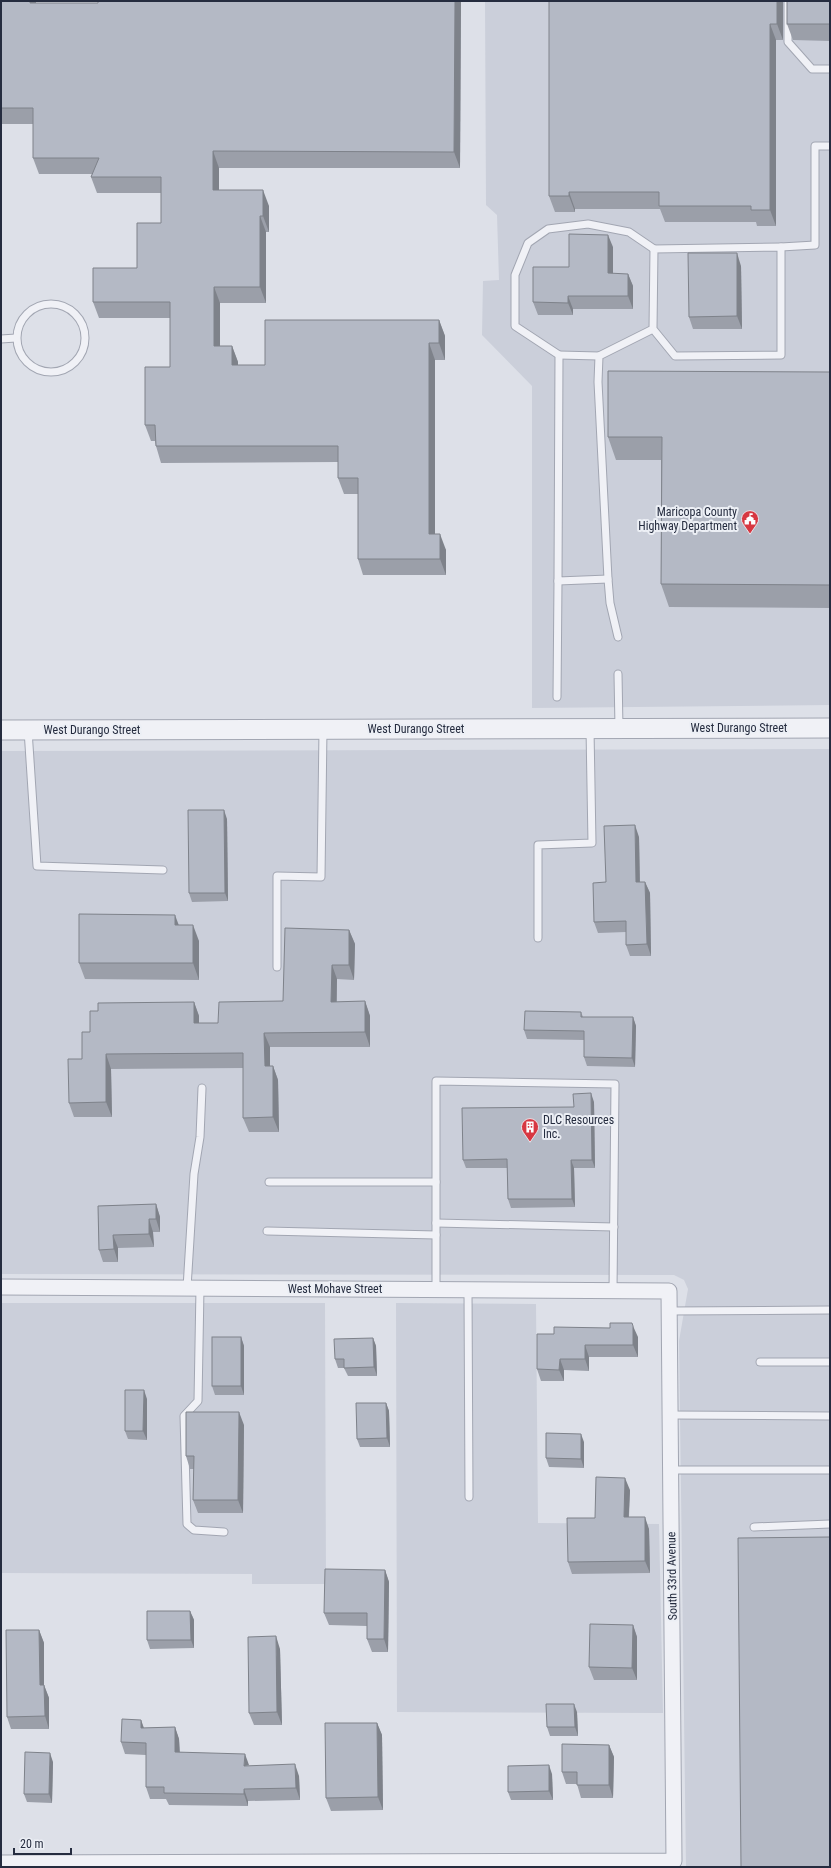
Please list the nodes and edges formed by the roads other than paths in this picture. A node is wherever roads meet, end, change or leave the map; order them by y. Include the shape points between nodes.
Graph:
1 (788, 1) edge
2 (830, 69) edge
3 (830, 146) edge
4 (780, 247) junction
5 (654, 249) junction
6 (653, 328) junction
7 (16, 338) junction
8 (1, 339) edge
9 (559, 355) junction
10 (599, 356) junction
11 (608, 579) junction
12 (558, 580) junction
13 (618, 637) dead end
14 (618, 674) dead end
15 (557, 697) dead end
16 (590, 728) junction
17 (619, 728) junction
18 (830, 728) edge
19 (323, 729) junction
20 (1, 730) edge
21 (28, 730) junction
22 (163, 870) dead end
23 (538, 938) dead end
24 (276, 967) dead end
25 (202, 1088) dead end
26 (269, 1182) dead end
27 (436, 1182) junction
28 (436, 1223) junction
29 (614, 1227) junction
30 (267, 1231) dead end
31 (436, 1235) junction
32 (1, 1288) edge
33 (193, 1288) junction
34 (436, 1289) junction
35 (468, 1290) junction
36 (614, 1291) junction
37 (669, 1291) joint
38 (830, 1310) edge
39 (669, 1311) junction
40 (760, 1362) dead end
41 (830, 1362) edge
42 (671, 1415) junction
43 (830, 1416) edge
44 (671, 1470) junction
45 (830, 1470) edge
46 (469, 1498) dead end
47 (830, 1524) edge
48 (754, 1527) dead end
49 (224, 1532) dead end
50 (1, 1863) edge
51 (63, 1865) edge
52 (183, 1865) edge
53 (330, 1865) edge

1 - 2 lane via 788,42 812,69
3 - 4 lane via 815,146 815,245
4 - 5 lane
4 - 6 lane via 781,355 675,356
5 - 6 lane
5 - 9 lane via 629,232 588,224 548,229 528,242 515,275 515,326
6 - 10 lane
7 - 7 lane via 23,360 32,368 55,373 72,366 83,352 86,340 79,318 71,310 51,304 40,305 30,310 22,318
7 - 8 lane
9 - 10 lane
9 - 12 lane
10 - 11 lane via 598,382
11 - 12 lane
11 - 13 lane via 610,603
12 - 15 lane
14 - 17 lane
16 - 17 street, West Durango Street
16 - 19 street, West Durango Street
16 - 23 lane via 592,843 538,845
17 - 18 street, West Durango Street
19 - 21 street, West Durango Street
19 - 24 lane via 321,877 277,876
20 - 21 street, West Durango Street
21 - 22 lane via 37,866
25 - 33 lane via 200,1137 194,1174
26 - 27 lane
27 - 28 lane
27 - 29 lane via 436,1081 615,1084
28 - 29 lane
28 - 31 lane
29 - 36 lane
30 - 31 lane
31 - 34 lane
32 - 33 street, West Mohave Street
33 - 34 street, West Mohave Street
33 - 49 lane via 198,1401 184,1416 187,1524 194,1530
34 - 35 street, West Mohave Street
35 - 36 street, West Mohave Street
35 - 46 lane
36 - 37 street, West Mohave Street
37 - 39 street, South 33rd Avenue
38 - 39 lane
39 - 42 street, South 33rd Avenue
40 - 41 lane
42 - 43 lane
42 - 44 street, South 33rd Avenue
44 - 45 lane
44 - 53 street, South 33rd Avenue via 674,1861
47 - 48 lane
50 - 51 street
51 - 52 street
52 - 53 street

